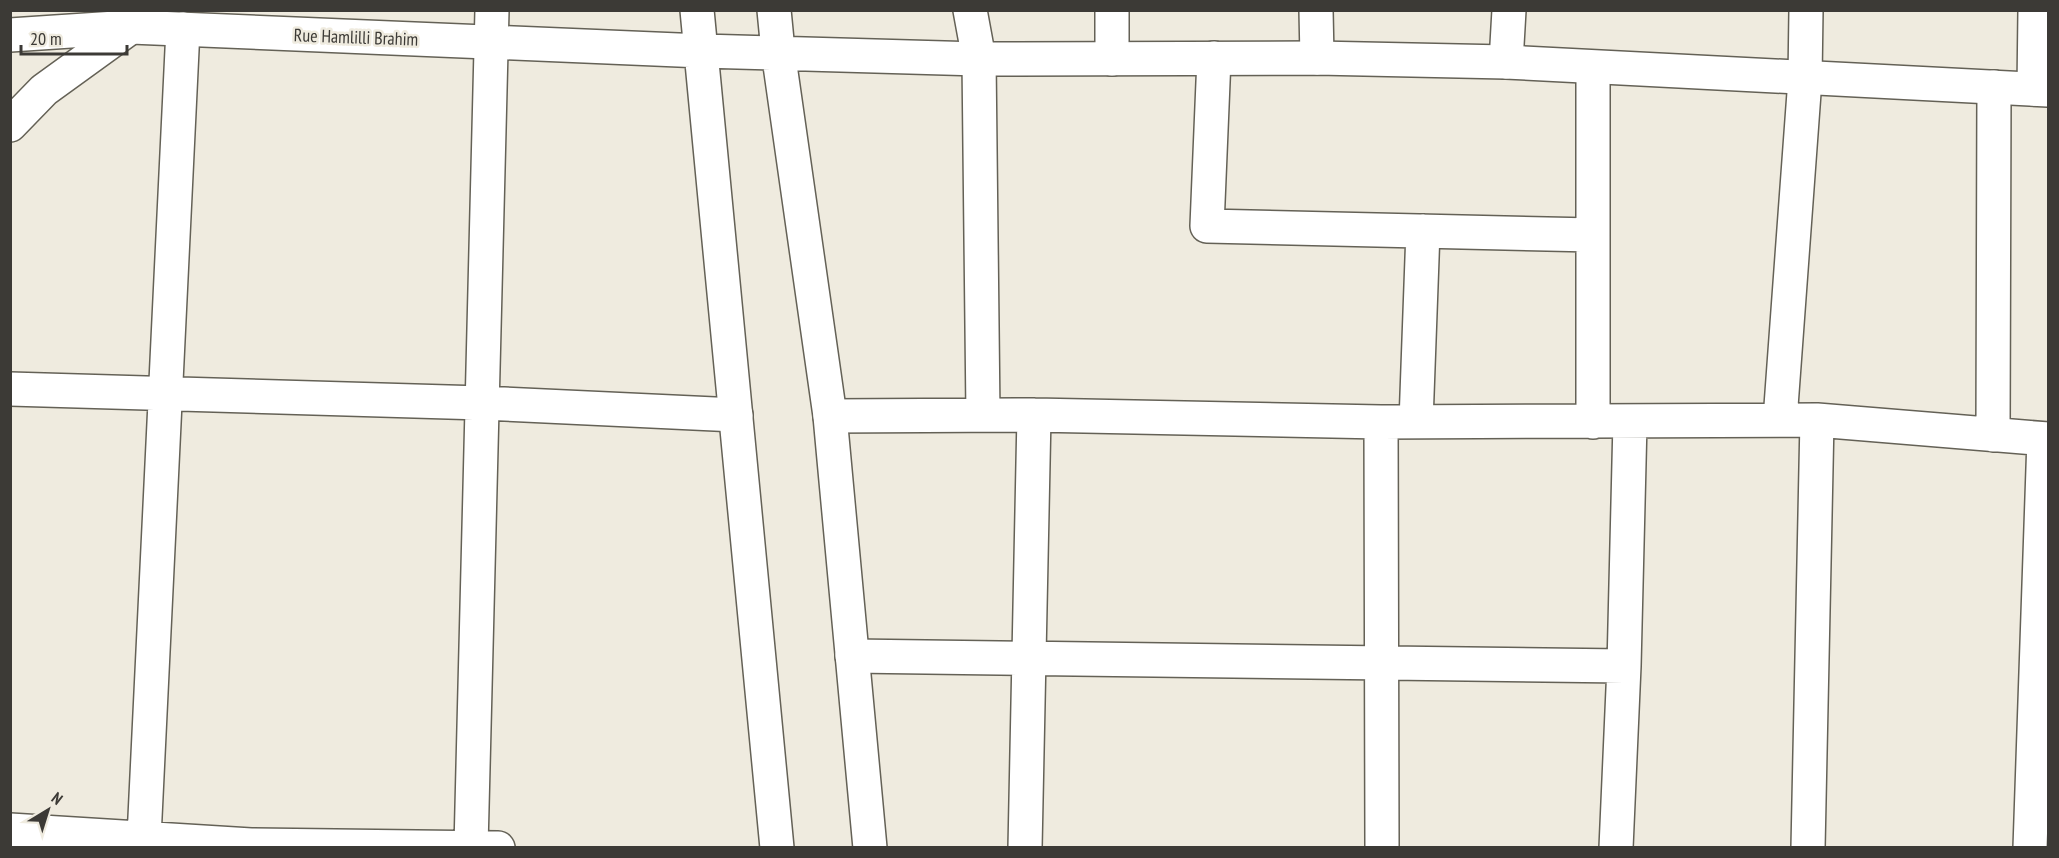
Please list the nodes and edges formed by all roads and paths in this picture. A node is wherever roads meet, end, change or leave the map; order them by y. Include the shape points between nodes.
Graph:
1 (698, 10) edge
2 (774, 10) edge
3 (970, 10) edge
4 (1112, 10) edge
5 (1316, 10) edge
6 (1509, 10) edge
7 (1806, 10) edge
8 (2035, 10) edge
9 (137, 19) edge
10 (491, 26) edge
11 (183, 29) junction
12 (10, 35) edge
13 (702, 51) junction
14 (778, 51) junction
15 (1112, 58) junction
16 (1215, 58) junction
17 (1317, 58) junction
18 (979, 59) junction
19 (1506, 62) junction
20 (1593, 69) junction
21 (1805, 80) junction
22 (1994, 87) junction
23 (2041, 90) edge
24 (10, 125) edge
25 (1423, 231) junction
26 (1593, 235) junction
27 (10, 389) edge
28 (166, 395) junction
29 (482, 403) junction
30 (736, 415) junction
31 (983, 415) junction
32 (1034, 415) junction
33 (830, 416) junction
34 (1780, 420) junction
35 (1817, 420) junction
36 (1381, 422) junction
37 (1416, 422) junction
38 (1593, 422) junction
39 (1630, 422) junction
40 (1993, 435) junction
41 (2046, 439) edge
42 (852, 656) junction
43 (1027, 659) junction
44 (1381, 665) junction
45 (1624, 666) junction
46 (2042, 677) edge
47 (10, 830) edge
48 (144, 838) junction
49 (247, 846) edge
50 (471, 847) edge
51 (498, 848) edge
52 (777, 848) edge
53 (870, 848) edge
54 (1025, 848) edge
55 (1382, 848) edge
56 (1616, 848) edge
57 (1808, 848) edge
58 (2030, 848) edge

1 - 13 street
2 - 14 street
3 - 18 street
4 - 15 street
5 - 17 street
6 - 19 street
7 - 21 street
8 - 23 street
9 - 11 street, Rue Hamlilli Brahim
9 - 12 street, Rue Hamlilli Brahim
9 - 24 street via 44,90
10 - 11 street, Rue Hamlilli Brahim
10 - 13 street, Rue Hamlilli Brahim
10 - 29 street
11 - 28 street
13 - 14 street, Rue Hamlilli Brahim
13 - 30 street
14 - 18 street, Rue Hamlilli Brahim
14 - 33 street
15 - 16 street, Rue Hamlilli Brahim
15 - 18 street, Rue Hamlilli Brahim
16 - 17 street, Rue Hamlilli Brahim
16 - 25 street via 1207,226
17 - 19 street, Rue Hamlilli Brahim
18 - 31 street
19 - 20 street, Rue Hamlilli Brahim
20 - 21 street, Rue Hamlilli Brahim
20 - 26 street
21 - 22 street, Rue Hamlilli Brahim
21 - 34 street
22 - 23 street, Rue Hamlilli Brahim
22 - 40 street
25 - 26 street
25 - 37 street
26 - 38 street
27 - 28 street
28 - 29 street
28 - 48 street
29 - 30 street
29 - 50 street
30 - 52 street
31 - 32 street
31 - 33 street
32 - 36 street
32 - 43 street
33 - 42 street
34 - 35 street
34 - 39 street
35 - 40 street
35 - 57 street
36 - 37 street
36 - 44 street
37 - 38 street
38 - 39 street
39 - 45 street
40 - 41 street
41 - 46 street
42 - 43 street
42 - 53 street
43 - 44 street
43 - 54 street
44 - 45 street
44 - 55 street
45 - 56 street
46 - 58 street
47 - 48 street
48 - 49 street
49 - 50 street
50 - 51 street

